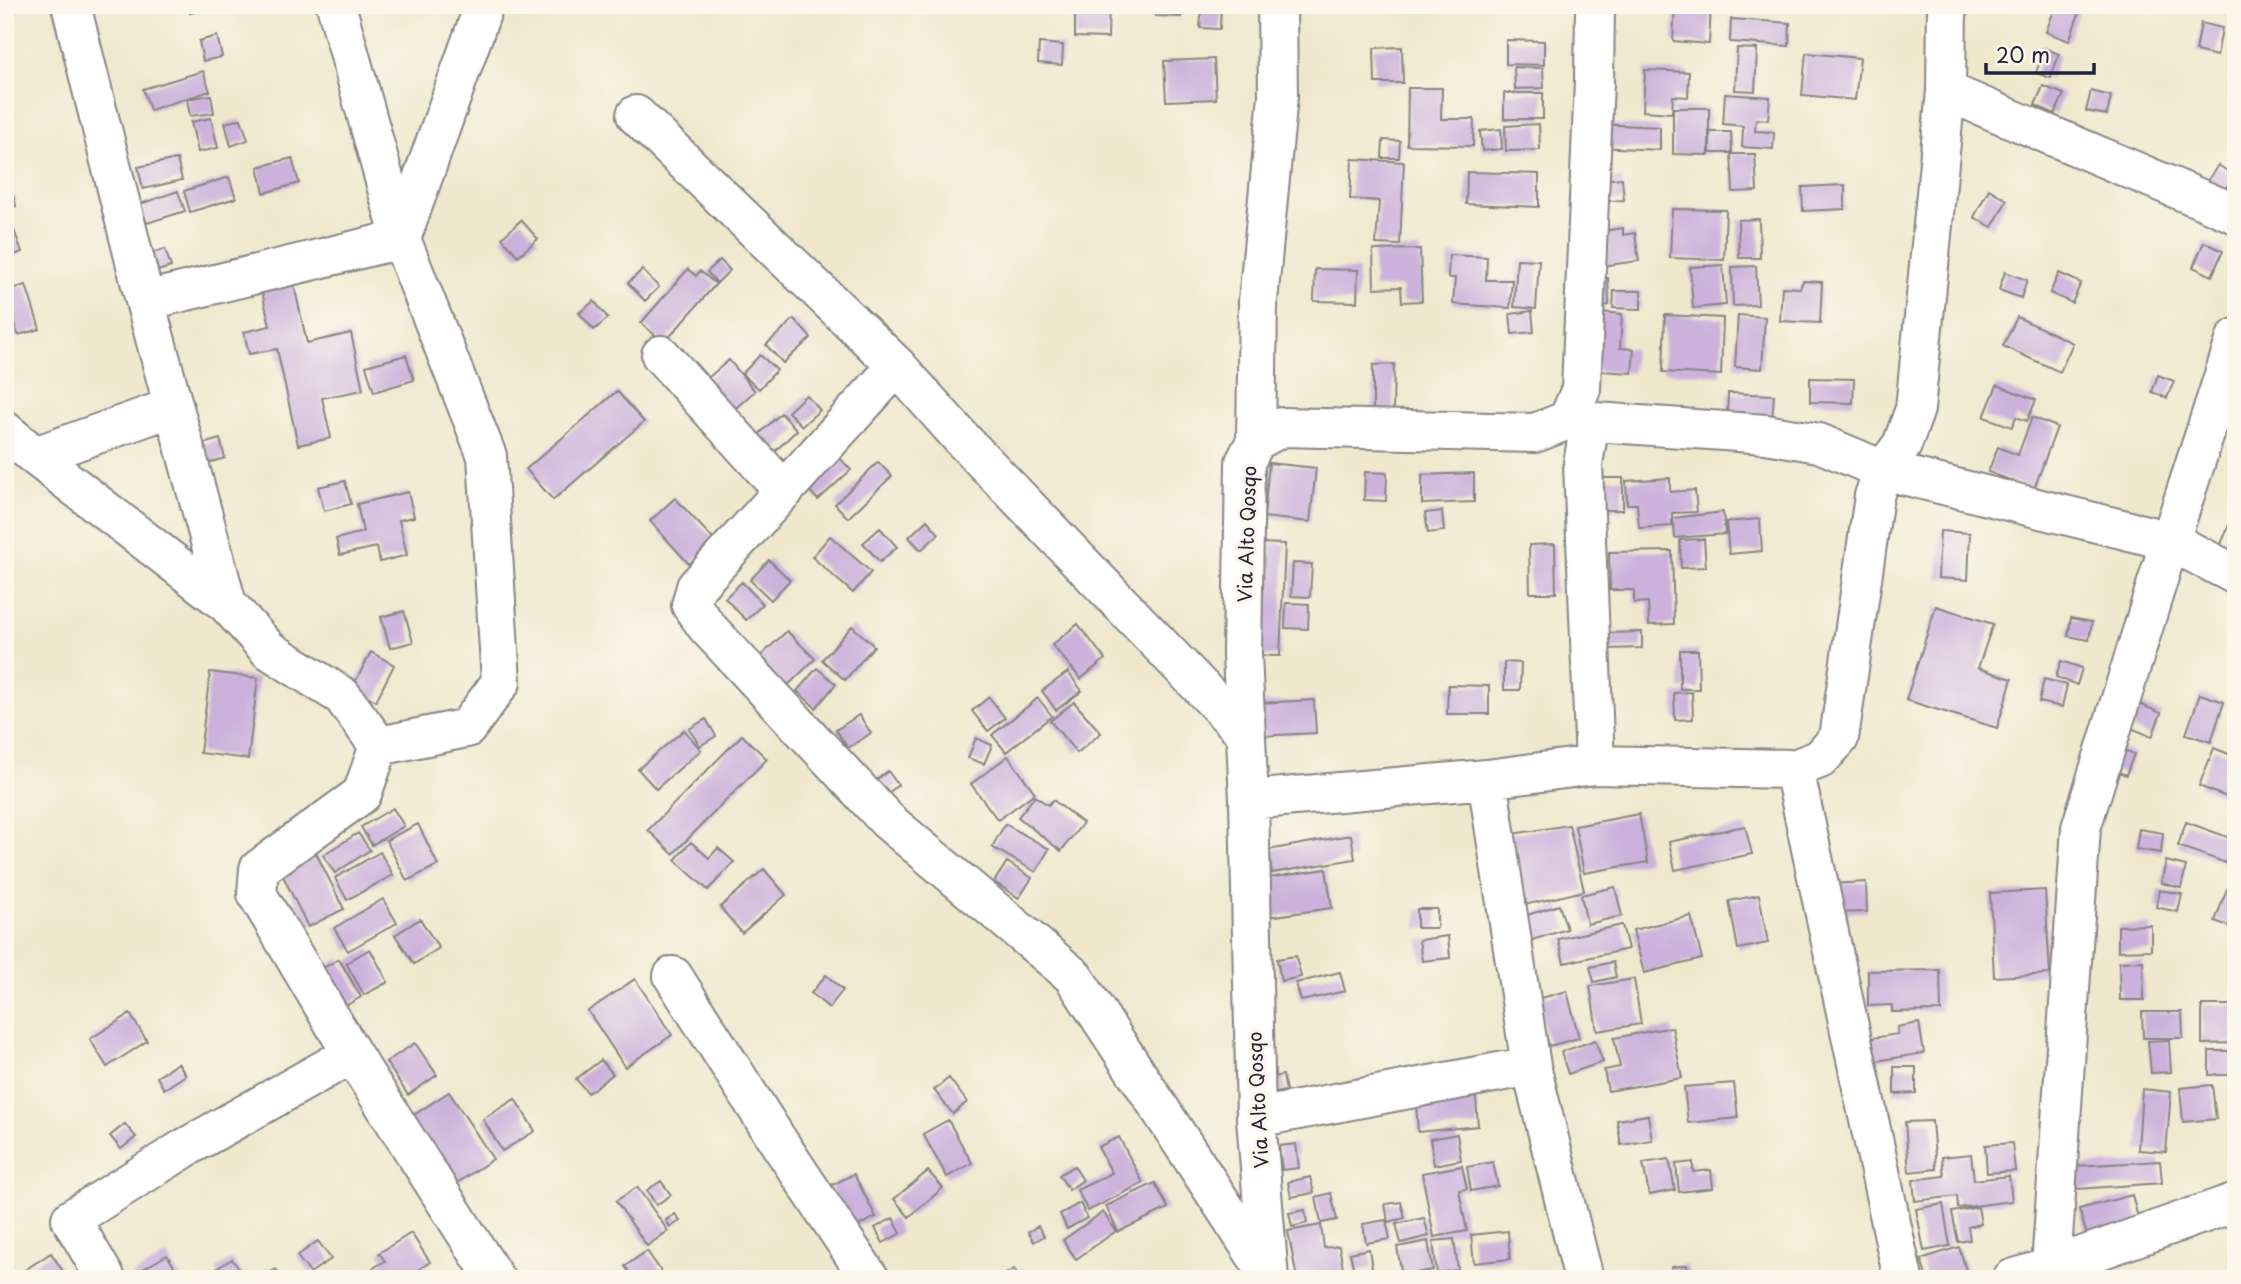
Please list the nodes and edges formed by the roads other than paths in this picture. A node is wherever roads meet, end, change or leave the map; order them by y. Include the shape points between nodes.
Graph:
1 (71, 5) edge
2 (336, 5) edge
3 (484, 5) edge
4 (1276, 5) edge
5 (1595, 5) edge
6 (1947, 5) edge
7 (1946, 91) junction
8 (636, 115) dead end
9 (2236, 214) edge
10 (401, 239) junction
11 (145, 301) junction
12 (2236, 338) edge
13 (661, 355) dead end
14 (897, 366) junction
15 (173, 407) junction
16 (1579, 421) junction
17 (5, 431) edge
18 (1256, 441) junction
19 (35, 456) junction
20 (1883, 470) junction
21 (784, 491) junction
22 (2170, 541) junction
23 (2236, 575) edge
24 (227, 604) junction
25 (1245, 733) junction
26 (379, 746) junction
27 (1595, 765) junction
28 (1794, 769) junction
29 (1487, 779) junction
30 (1249, 800) junction
31 (673, 976) dead end
32 (352, 1054) junction
33 (1531, 1066) junction
34 (1256, 1118) junction
35 (2236, 1202) edge
36 (2051, 1268) junction
37 (1269, 1277) edge
38 (106, 1279) edge
39 (495, 1279) edge
40 (870, 1279) edge
41 (1584, 1279) edge
42 (1903, 1279) edge
43 (2012, 1279) edge

1 - 11 street
2 - 10 street
3 - 10 street
4 - 18 street via 1278,96 1258,301
5 - 16 street
6 - 7 street
7 - 9 street
7 - 20 street via 1915,409 1902,445
8 - 14 street
10 - 11 street
10 - 26 street via 487,456 501,682 467,728
11 - 15 street
12 - 22 street
13 - 21 street
14 - 21 street
14 - 25 street
15 - 19 street
15 - 24 street
16 - 18 street, Via Alto Qosqo via 1535,433 1282,427
16 - 20 street via 1766,434 1819,443
16 - 27 street
17 - 19 street
18 - 25 street, Via Alto Qosqo via 1245,462
19 - 24 street
20 - 22 street
20 - 28 street via 1874,496 1839,738 1820,760
21 - 37 street via 696,587 691,606 888,821 1073,976
22 - 23 street
22 - 36 street via 2081,828
24 - 26 street via 269,650 342,696
25 - 30 street, Via Alto Qosqo
26 - 32 street via 362,794 259,869 257,894
27 - 28 street
27 - 29 street
28 - 42 street
29 - 30 street
29 - 33 street
30 - 34 street, Via Alto Qosqo
31 - 40 street
32 - 38 street via 71,1219
32 - 39 street
33 - 34 street
33 - 41 street
34 - 37 street, Via Alto Qosqo
35 - 36 street
36 - 43 street

